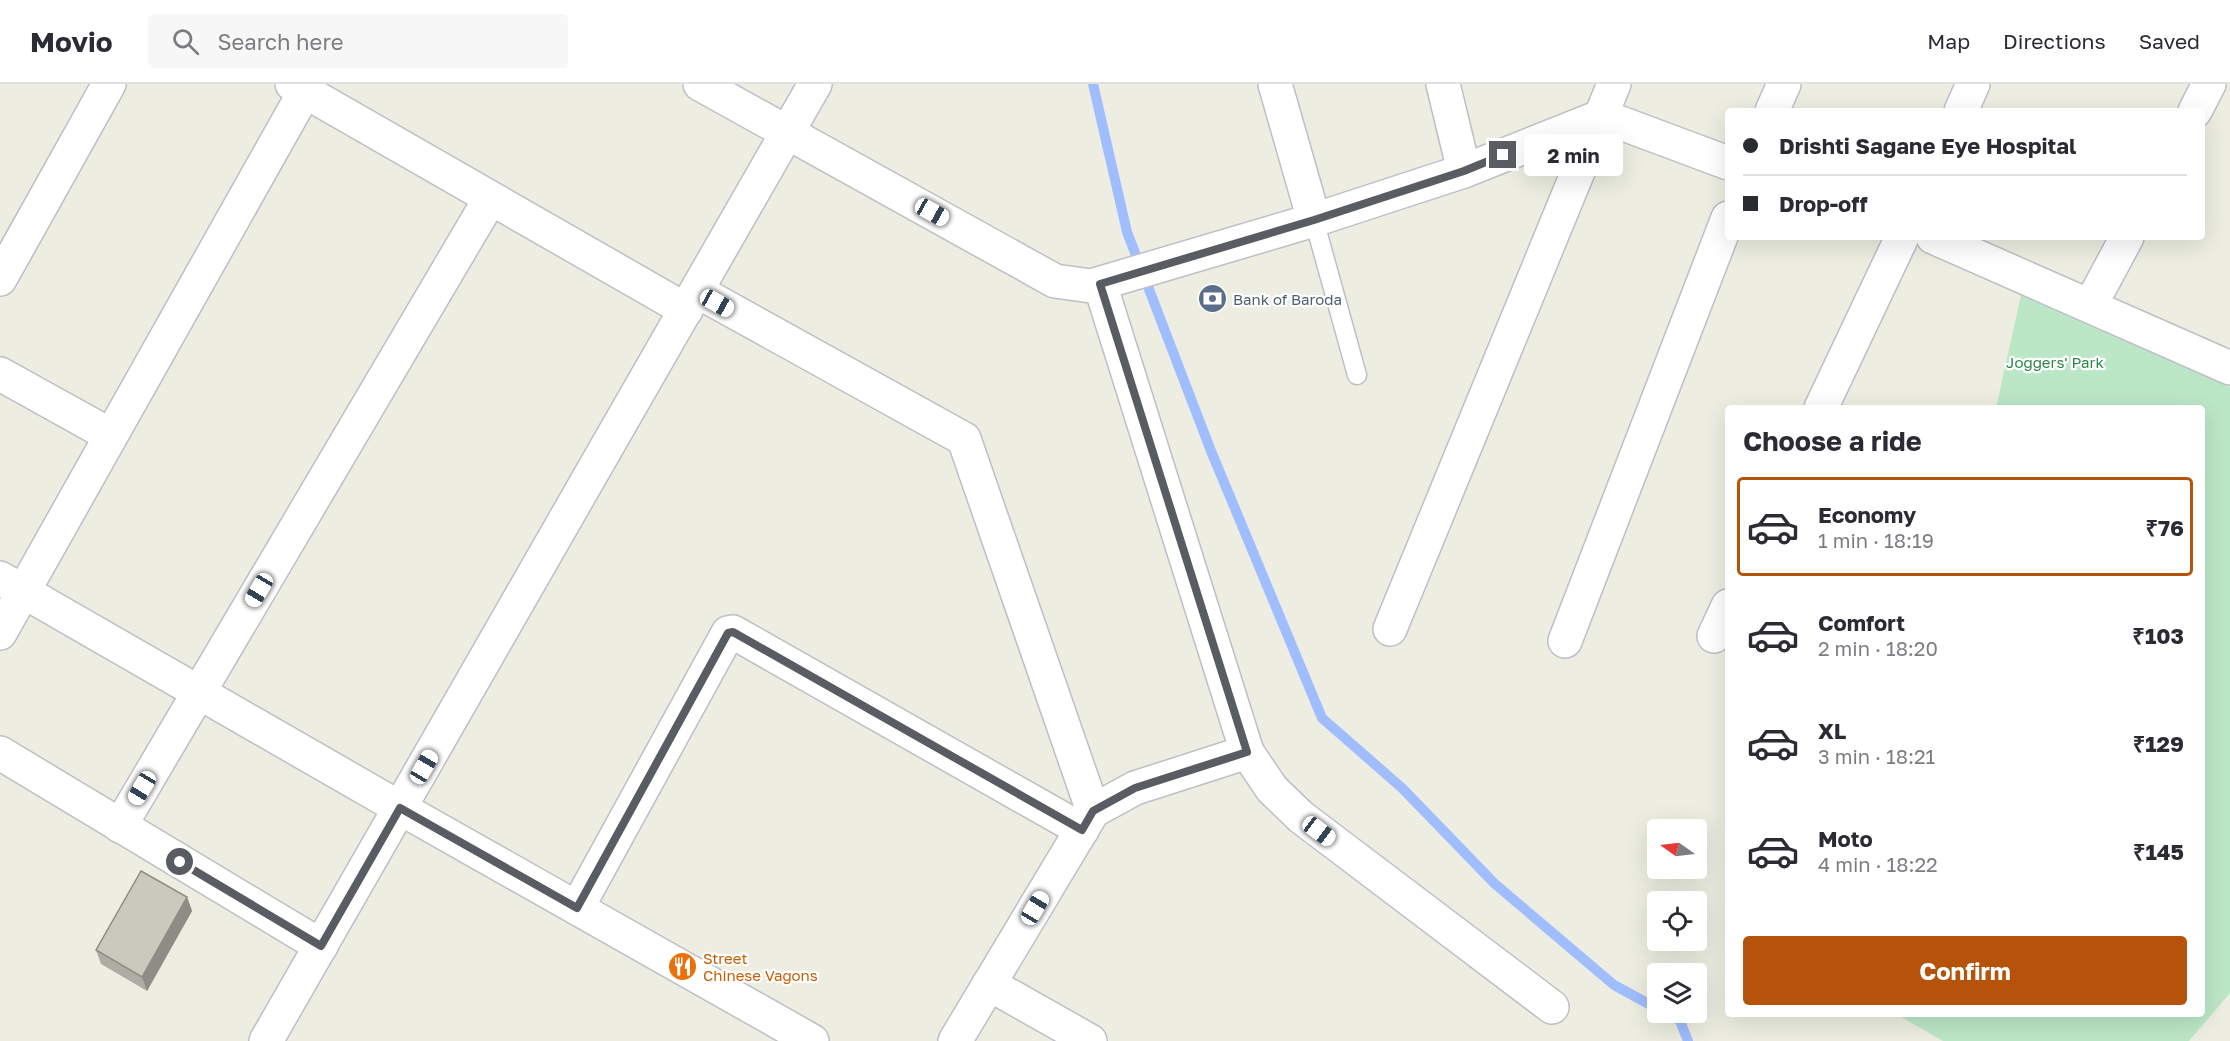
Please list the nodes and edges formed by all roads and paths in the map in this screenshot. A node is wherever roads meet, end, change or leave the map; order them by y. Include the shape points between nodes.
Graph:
1 (109, 84) edge
2 (700, 84) edge
3 (815, 84) edge
4 (1275, 84) edge
5 (1443, 84) edge
6 (1614, 84) edge
7 (1784, 84) edge
8 (1973, 84) edge
9 (2210, 84) edge
10 (302, 86) edge
11 (1773, 108) edge
12 (1962, 108) edge
13 (2197, 108) edge
14 (1602, 116) junction
15 (788, 133) junction
16 (1725, 162) edge
17 (1464, 171) junction
18 (490, 199) junction
19 (1314, 220) junction
20 (1725, 226) edge
21 (1901, 240) edge
22 (1941, 240) edge
23 (2125, 240) edge
24 (0, 279) edge
25 (1112, 280) junction
26 (691, 301) junction
27 (2090, 306) junction
28 (2230, 368) edge
29 (0, 374) edge
30 (1357, 375) dead end
31 (1822, 405) edge
32 (110, 435) junction
33 (12, 585) edge
34 (1725, 612) edge
35 (1390, 629) dead end
36 (0, 633) edge
37 (1714, 636) dead end
38 (1565, 641) dead end
39 (199, 692) junction
40 (1247, 752) junction
41 (0, 753) edge
42 (400, 808) junction
43 (1087, 820) junction
44 (120, 826) junction
45 (577, 908) junction
46 (321, 946) junction
47 (989, 984) junction
48 (1552, 1007) dead end
49 (266, 1041) edge
50 (812, 1041) edge
51 (956, 1041) edge
52 (1090, 1041) edge

1 - 24 street
2 - 15 street
3 - 15 street
4 - 19 street
5 - 17 street
6 - 14 street
7 - 11 street
8 - 12 street
9 - 13 street
10 - 18 street
10 - 32 street
14 - 16 street
14 - 17 street
14 - 35 street
15 - 25 street via 1055,281 1091,286
15 - 26 street
17 - 19 street
18 - 26 street
18 - 39 street
19 - 25 street
19 - 30 lane
20 - 38 street
21 - 31 street
22 - 27 street
23 - 27 street
25 - 40 street
26 - 42 street
26 - 43 street via 964,439
27 - 28 street
29 - 32 street
32 - 33 street
33 - 36 street
33 - 39 street
34 - 37 street
39 - 42 street
39 - 44 street
40 - 43 street via 1135,788
40 - 48 street via 1272,789 1301,817
41 - 44 street
42 - 45 street
42 - 46 street
43 - 45 street via 733,632 728,633
43 - 47 street
44 - 46 street
45 - 50 street
46 - 49 street
47 - 51 street
47 - 52 street

